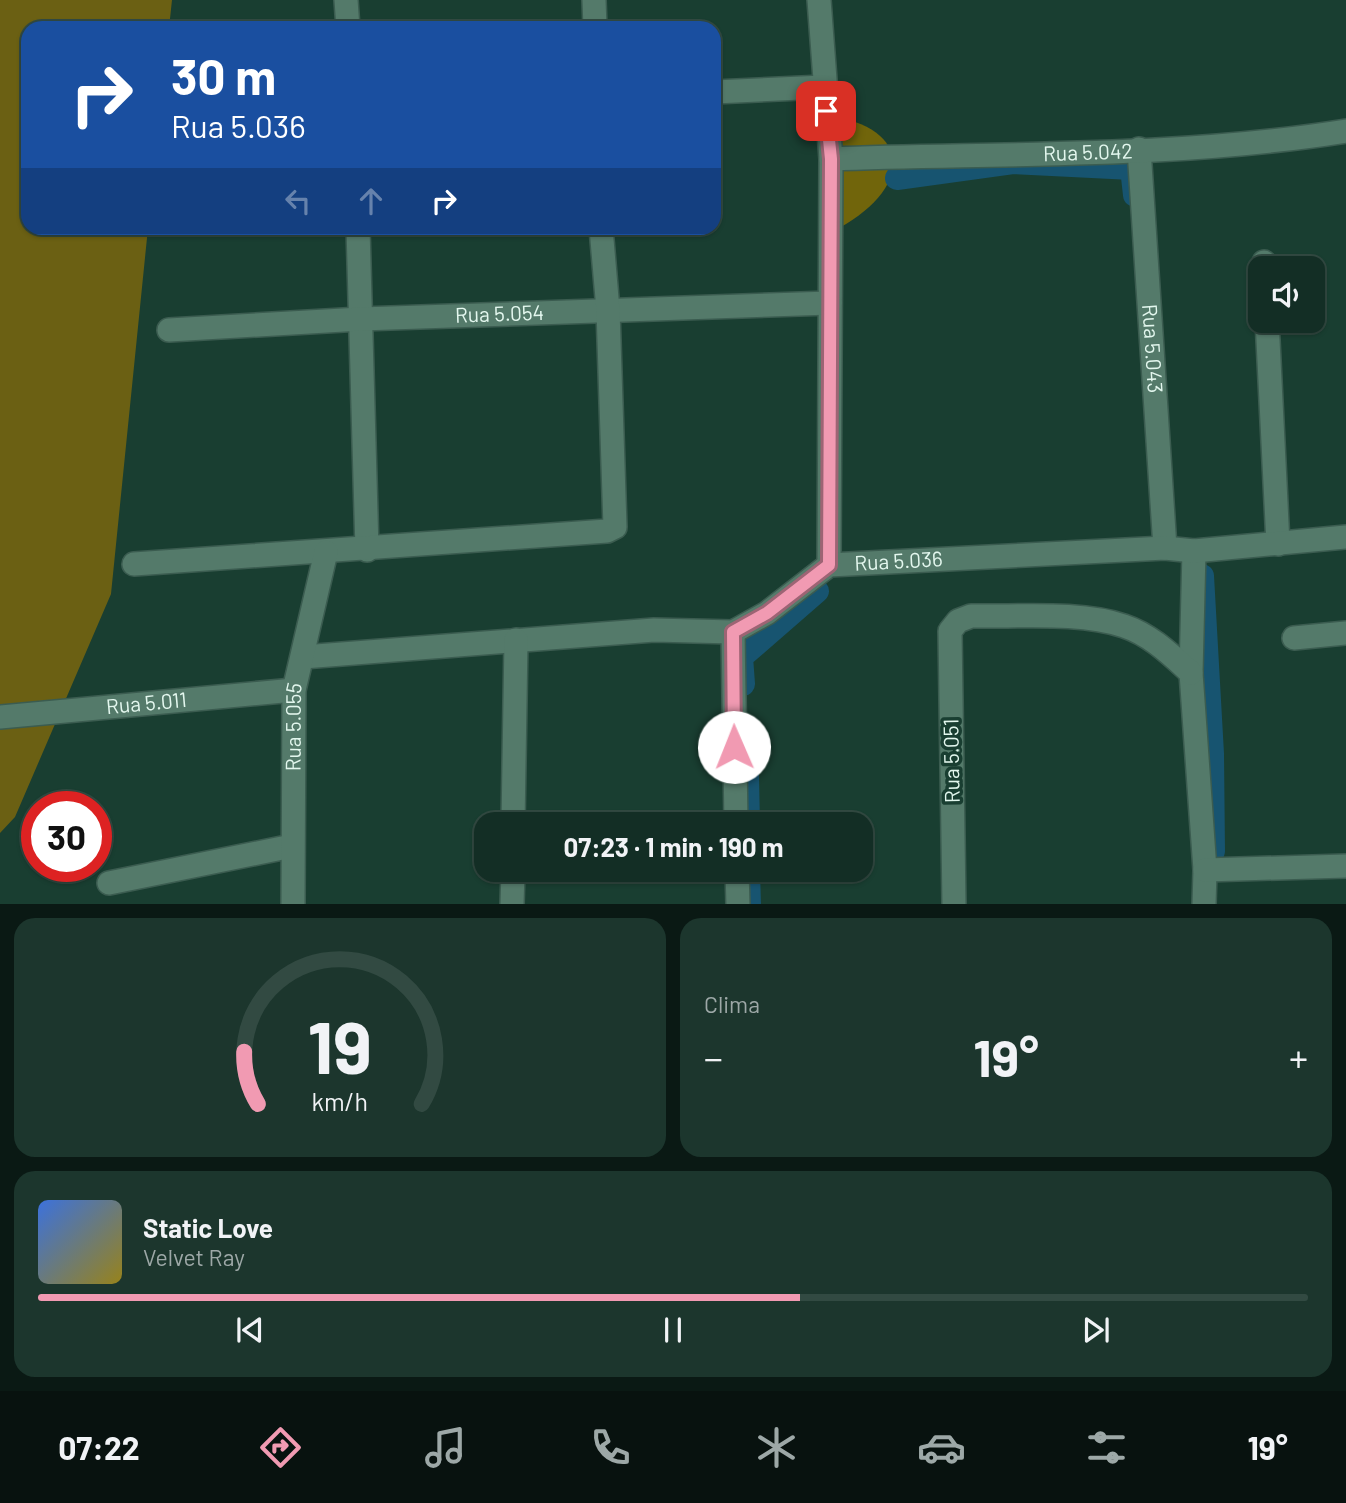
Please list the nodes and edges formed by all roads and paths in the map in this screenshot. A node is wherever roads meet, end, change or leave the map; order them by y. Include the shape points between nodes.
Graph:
1 (346, 0) edge
2 (594, 0) edge
3 (819, 0) edge
4 (348, 21) edge
5 (595, 21) edge
6 (824, 87) junction
7 (721, 92) edge
8 (1346, 131) edge
9 (1139, 149) junction
10 (831, 159) junction
11 (358, 235) edge
12 (602, 235) edge
13 (830, 303) junction
14 (608, 310) junction
15 (361, 320) junction
16 (169, 330) dead end
17 (1268, 333) edge
18 (1346, 537) edge
19 (1278, 544) junction
20 (1165, 548) junction
21 (367, 550) junction
22 (1194, 551) junction
23 (326, 552) junction
24 (134, 564) dead end
25 (829, 565) junction
26 (733, 632) junction
27 (1346, 634) edge
28 (1294, 638) dead end
29 (516, 640) junction
30 (303, 657) junction
31 (1191, 673) junction
32 (294, 690) junction
33 (0, 717) edge
34 (513, 812) edge
35 (736, 812) edge
36 (292, 846) junction
37 (1346, 866) edge
38 (1205, 870) junction
39 (513, 882) edge
40 (737, 882) edge
41 (109, 883) dead end
42 (293, 904) edge
43 (512, 904) edge
44 (738, 904) edge
45 (954, 904) edge
46 (1204, 904) edge

1 - 4 street
2 - 5 street
3 - 6 street
6 - 7 street
6 - 10 street
8 - 9 street, Rua 5.042
9 - 10 street, Rua 5.042
9 - 20 street, Rua 5.043
10 - 13 street
11 - 15 street
12 - 14 street
13 - 14 street, Rua 5.054
13 - 25 street
14 - 15 street, Rua 5.054
14 - 21 street via 615,527
15 - 16 street, Rua 5.054
15 - 21 street
17 - 19 street
18 - 19 street, Rua 5.036
19 - 22 street, Rua 5.036
20 - 22 street, Rua 5.036
20 - 25 street, Rua 5.036
21 - 23 street
22 - 31 street
23 - 24 street
23 - 30 street, Rua 5.055
25 - 26 street, Rua 5.036 via 767,613
26 - 29 street via 654,630
26 - 35 street
27 - 28 street
29 - 30 street
29 - 34 street
30 - 32 street, Rua 5.055
31 - 38 street
31 - 45 street, Rua 5.051 via 1158,643 1123,626 1073,618 971,616 958,621 950,631
32 - 33 street, Rua 5.011
32 - 36 street, Rua 5.055
36 - 41 street
36 - 42 street, Rua 5.055
37 - 38 street
38 - 46 street
39 - 43 street
40 - 44 street

